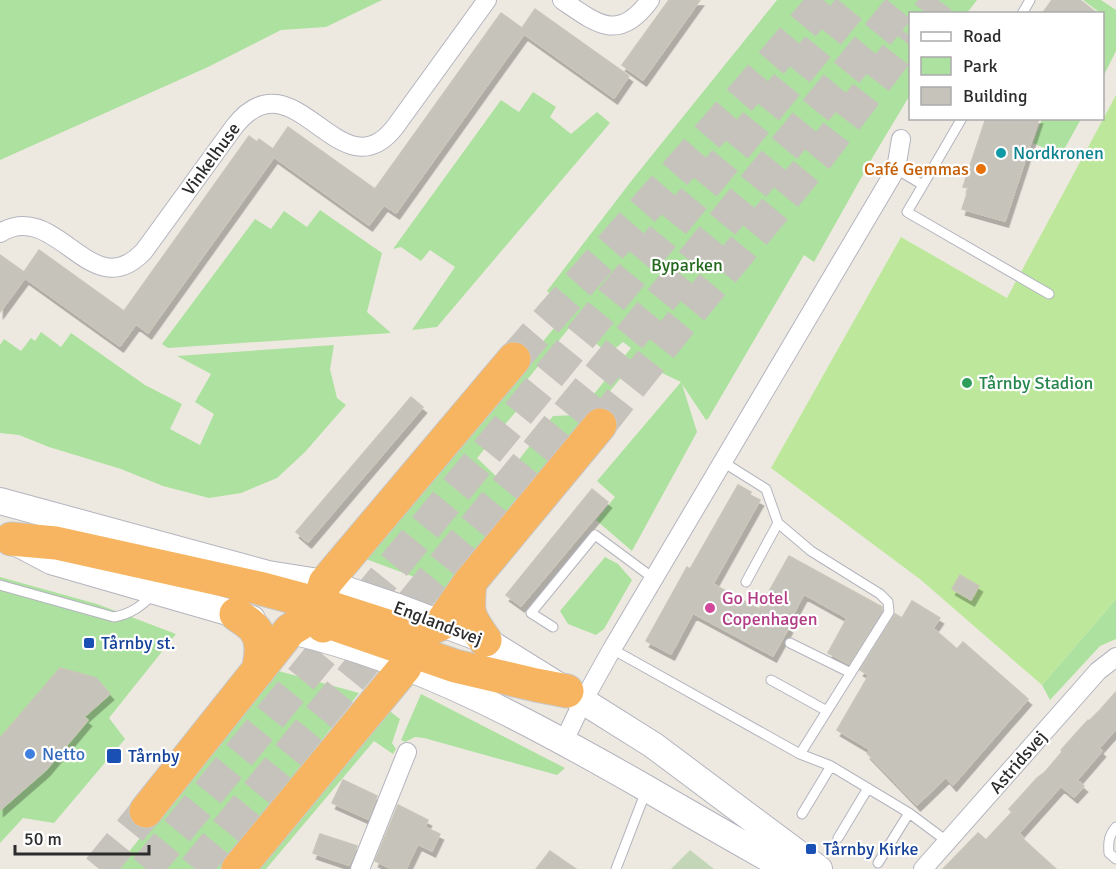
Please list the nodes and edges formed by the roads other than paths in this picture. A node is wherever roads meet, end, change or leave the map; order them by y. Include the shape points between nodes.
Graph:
1 (487, 0) edge
2 (562, 0) edge
3 (650, 0) edge
4 (961, 120) edge
5 (901, 139) dead end
6 (896, 169) junction
7 (923, 185) junction
8 (0, 233) edge
9 (1049, 294) dead end
10 (514, 359) tunnel mouth
11 (600, 425) tunnel mouth
12 (723, 462) junction
13 (4, 504) edge
14 (778, 523) junction
15 (5, 538) edge
16 (653, 578) junction
17 (470, 582) junction
18 (746, 582) dead end
19 (0, 585) edge
20 (157, 592) junction
21 (323, 612) junction
22 (236, 615) junction
23 (441, 624) junction
24 (553, 627) dead end
25 (290, 630) junction
26 (404, 639) junction
27 (485, 640) junction
28 (790, 643) dead end
29 (612, 649) junction
30 (1116, 657) edge
31 (258, 671) junction
32 (851, 673) junction
33 (771, 680) dead end
34 (575, 696) junction
35 (827, 711) junction
36 (564, 741) junction
37 (407, 752) dead end
38 (800, 754) junction
39 (831, 766) junction
40 (868, 788) junction
41 (647, 789) junction
42 (146, 811) tunnel mouth
43 (909, 813) junction
44 (802, 814) dead end
45 (1116, 827) edge
46 (838, 838) dead end
47 (948, 842) junction
48 (1116, 859) edge
49 (878, 863) dead end
50 (238, 869) edge
51 (360, 869) edge
52 (616, 869) edge
53 (787, 869) edge
54 (819, 869) edge
55 (923, 869) edge

1 - 8 street, Vinkelhuse via 382,141 362,148 352,146 287,106 262,105 251,110 241,117 144,251 125,266 100,267 51,234 29,226
2 - 3 street via 590,19 610,26 632,20
4 - 7 lane
5 - 6 street
6 - 7 lane
6 - 12 street
7 - 9 lane via 907,212
10 - 21 highway
11 - 17 highway
12 - 14 lane via 766,489
12 - 16 street
13 - 21 main road via 268,574
14 - 18 lane
14 - 32 lane via 811,552 888,602 889,612
15 - 20 main road via 51,561
15 - 21 highway via 56,543 259,588
16 - 24 lane via 595,535 531,613
16 - 29 street
17 - 23 highway
17 - 27 highway via 467,608 471,622
19 - 20 lane via 114,617 132,612
20 - 22 main road
21 - 25 highway
21 - 26 highway
22 - 25 main road
22 - 31 highway via 255,629 260,639
23 - 26 highway
23 - 27 main road, Englandsvej
25 - 31 highway
26 - 34 highway via 454,666
26 - 36 main road via 475,696
26 - 50 highway
27 - 34 main road, Englandsvej
28 - 32 lane
29 - 34 street
29 - 38 lane
30 - 47 street, Astridsvej via 1098,671
31 - 42 highway
32 - 35 lane
33 - 35 lane
34 - 36 street
34 - 54 main road, Englandsvej via 653,745
35 - 38 lane
36 - 41 main road
37 - 51 street
38 - 39 lane
39 - 40 lane
39 - 44 lane
40 - 43 lane
40 - 46 lane
41 - 52 lane
41 - 53 main road
43 - 47 lane
43 - 49 lane
45 - 48 lane via 1108,842 1109,853
47 - 55 street, Astridsvej

